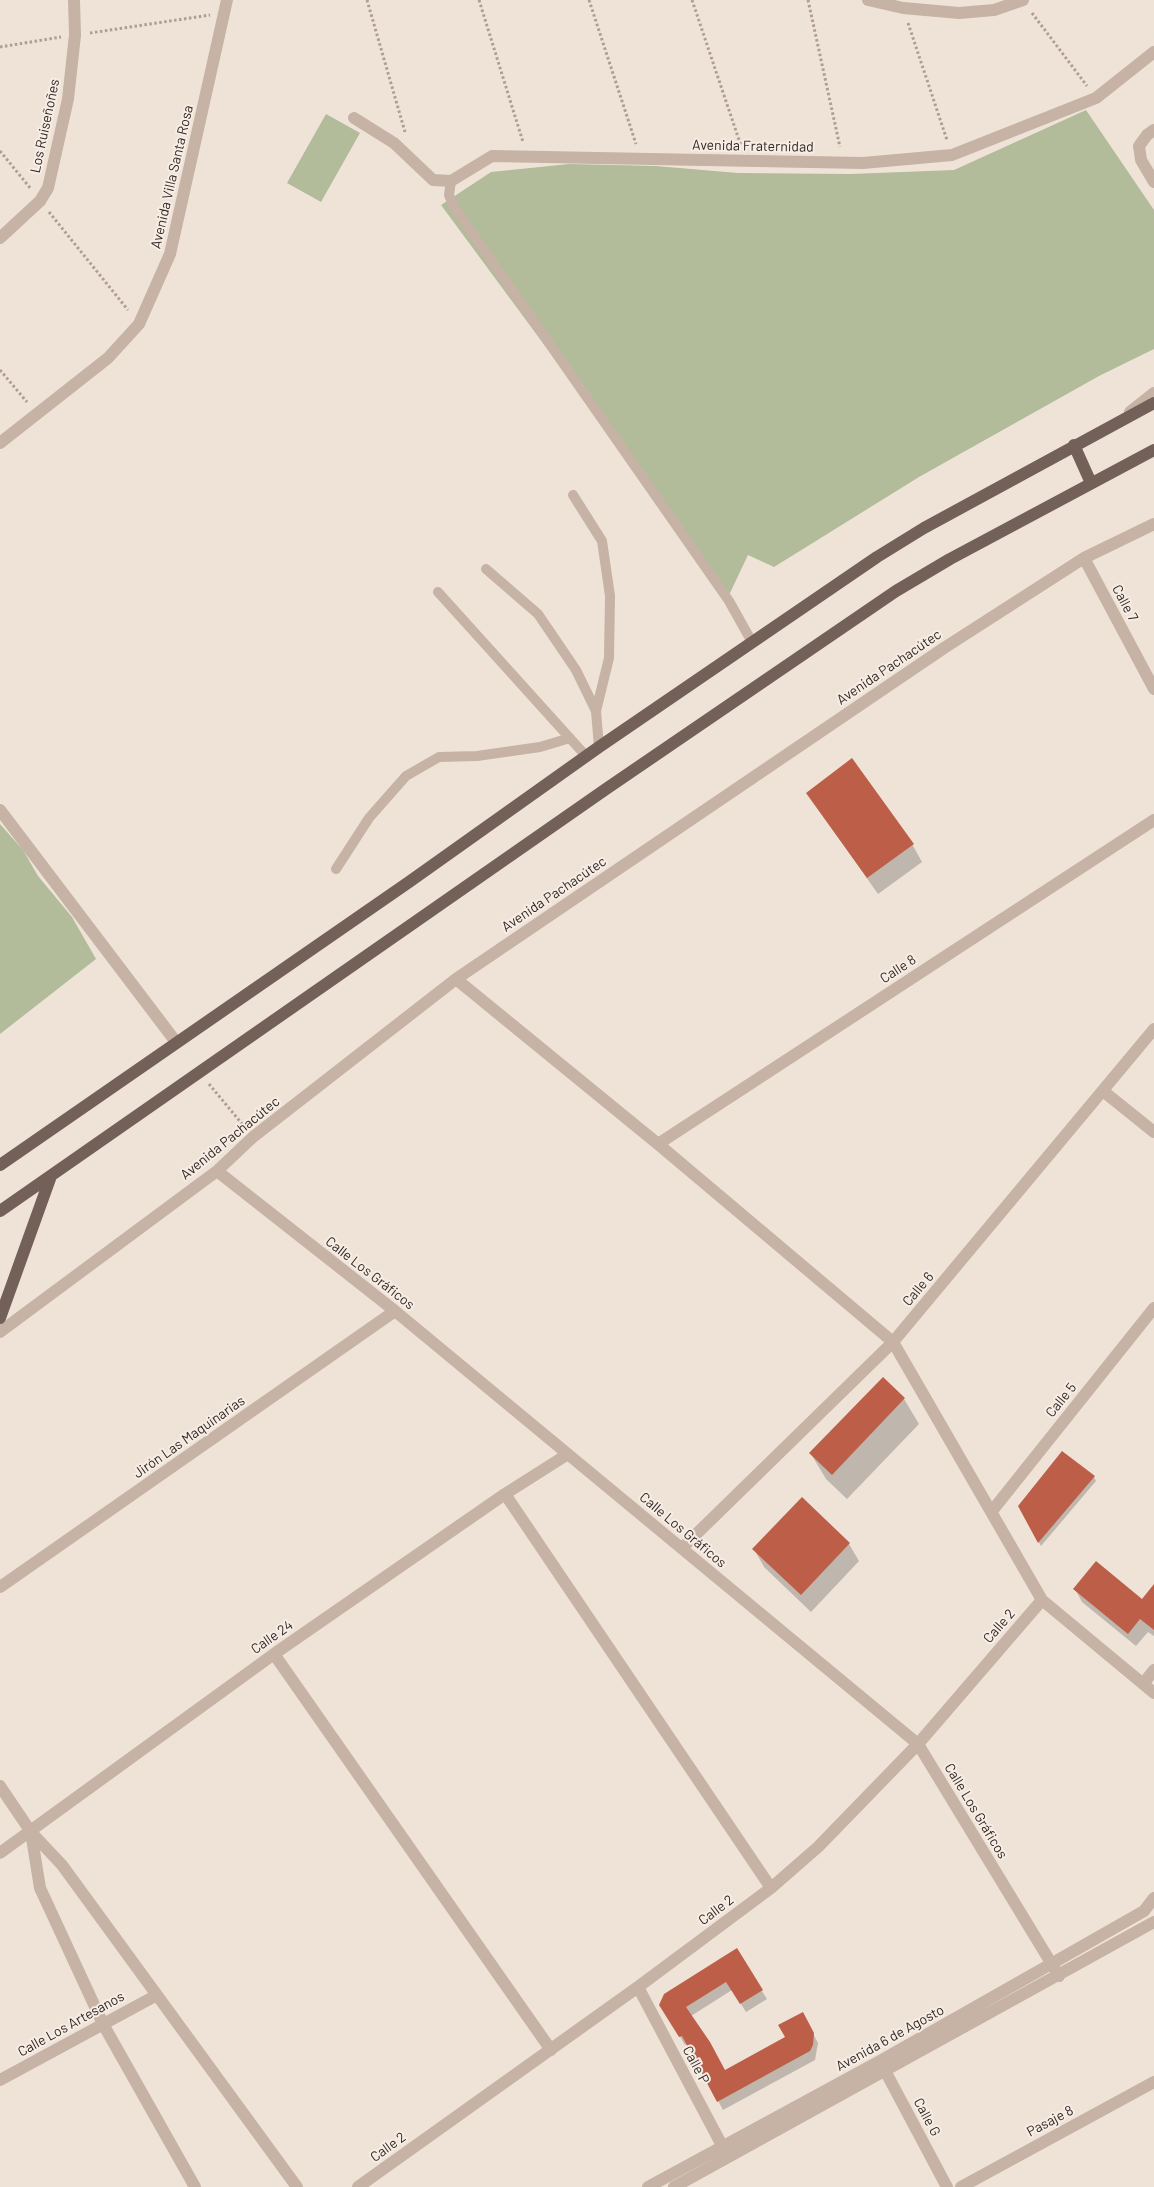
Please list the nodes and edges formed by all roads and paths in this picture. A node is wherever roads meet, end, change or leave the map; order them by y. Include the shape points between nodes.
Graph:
1 (74, 0) edge
2 (227, 0) edge
3 (366, 0) edge
4 (479, 0) edge
5 (589, 0) edge
6 (692, 0) edge
7 (808, 0) edge
8 (868, 0) edge
9 (1023, 0) edge
10 (903, 8) junction
11 (225, 13) junction
12 (76, 35) junction
13 (0, 47) edge
14 (1154, 52) edge
15 (1096, 98) junction
16 (354, 118) dead end
17 (1154, 130) edge
18 (406, 136) dead end
19 (0, 151) edge
20 (952, 155) junction
21 (527, 156) junction
22 (641, 159) junction
23 (746, 160) junction
24 (844, 162) junction
25 (451, 181) junction
26 (1154, 182) edge
27 (40, 201) junction
28 (0, 238) edge
29 (139, 324) junction
30 (0, 370) edge
31 (1154, 393) edge
32 (1154, 403) edge
33 (37, 414) junction
34 (1120, 420) junction
35 (0, 443) edge
36 (1074, 445) junction
37 (1154, 450) edge
38 (1092, 483) junction
39 (573, 495) dead end
40 (1154, 524) edge
41 (1084, 558) junction
42 (486, 569) dead end
43 (438, 592) dead end
44 (752, 642) junction
45 (1154, 689) edge
46 (596, 711) junction
47 (570, 738) junction
48 (598, 747) junction
49 (586, 756) junction
50 (0, 810) edge
51 (1154, 820) edge
52 (336, 869) dead end
53 (456, 978) junction
54 (1154, 1029) edge
55 (176, 1042) junction
56 (210, 1085) dead end
57 (1103, 1091) junction
58 (1154, 1132) edge
59 (253, 1137) junction
60 (658, 1144) junction
61 (0, 1165) edge
62 (217, 1171) junction
63 (51, 1176) junction
64 (0, 1212) edge
65 (1154, 1308) edge
66 (395, 1311) junction
67 (0, 1318) edge
68 (0, 1332) edge
69 (893, 1342) junction
70 (568, 1454) junction
71 (505, 1494) junction
72 (992, 1511) junction
73 (682, 1548) junction
74 (0, 1587) edge
75 (1042, 1600) junction
76 (274, 1654) junction
77 (1154, 1670) edge
78 (1142, 1684) junction
79 (1154, 1693) edge
80 (918, 1744) junction
81 (0, 1786) edge
82 (31, 1832) junction
83 (0, 1853) edge
84 (770, 1888) junction
85 (1154, 1898) edge
86 (1144, 1911) junction
87 (1153, 1925) edge
88 (1052, 1964) junction
89 (1059, 1976) junction
90 (638, 1987) junction
91 (157, 1995) junction
92 (103, 2024) junction
93 (550, 2050) junction
94 (883, 2066) junction
95 (0, 2080) edge
96 (1154, 2082) edge
97 (725, 2152) junction
98 (196, 2187) edge
99 (297, 2187) edge
100 (358, 2187) edge
101 (648, 2187) edge
102 (674, 2187) edge
103 (947, 2187) edge
104 (961, 2187) edge

1 - 12 street, Los Ruiseñoñes
2 - 11 street, Avenida Villa Santa Rosa
3 - 18 path
4 - 21 path
5 - 22 path
6 - 23 path
7 - 24 path
8 - 10 street
9 - 10 street via 994,10 959,13
9 - 15 path
10 - 20 path
11 - 12 path
11 - 29 street, Avenida Villa Santa Rosa via 170,254
12 - 13 path
12 - 27 street, Los Ruiseñoñes via 68,99 48,188
14 - 15 street, Avenida Fraternidad
15 - 20 street, Avenida Fraternidad
16 - 25 street via 394,142 433,180
17 - 26 street via 1139,146 1141,160
19 - 27 path
20 - 24 street, Avenida Fraternidad
21 - 22 street, Avenida Fraternidad
21 - 25 street, Avenida Fraternidad via 492,156
22 - 23 street, Avenida Fraternidad
23 - 24 street, Avenida Fraternidad
25 - 44 lane via 449,195 454,208 718,585
27 - 28 street, Los Ruiseñoñes
27 - 29 path
29 - 33 street, Avenida Villa Santa Rosa via 108,358
30 - 33 path
31 - 34 street
32 - 34 main road
33 - 35 street, Avenida Villa Santa Rosa
34 - 36 main road
36 - 38 main road
36 - 44 main road via 924,528
37 - 38 main road
38 - 63 main road via 896,590
39 - 46 lane via 602,541 610,596 609,658
40 - 41 street, Avenida Pachacútec
41 - 45 street, Calle 7
41 - 53 street, Avenida Pachacútec via 944,648
42 - 46 lane via 538,614 576,670
43 - 47 lane
44 - 48 main road
46 - 48 lane
47 - 49 lane
47 - 52 lane via 540,747 477,756 439,757 406,776 369,818
48 - 49 main road
49 - 55 main road
50 - 55 street
51 - 60 street, Calle 8
53 - 59 street, Avenida Pachacútec
53 - 60 street
54 - 57 street, Calle 6
55 - 61 main road
56 - 59 path
57 - 58 street
57 - 69 street, Calle 6
59 - 62 street, Avenida Pachacútec
60 - 69 street
62 - 66 street, Calle Los Gráficos
62 - 68 street, Avenida Pachacútec
63 - 64 main road
63 - 67 main road
65 - 72 street, Calle 5
66 - 70 street, Calle Los Gráficos
66 - 74 street, Jirón Las Maquinarias
69 - 72 street
69 - 73 street, Calle 6
70 - 71 street, Calle 24
70 - 73 street, Calle Los Gráficos
71 - 76 street, Calle 24
71 - 84 street
72 - 75 street
73 - 80 street, Calle Los Gráficos
75 - 78 street
75 - 80 street, Calle 2
76 - 82 street, Calle 24
76 - 93 street
77 - 78 street
78 - 79 street
80 - 84 street, Calle 2 via 818,1847
80 - 88 street, Calle Los Gráficos
81 - 82 street
82 - 83 street, Calle 24
82 - 91 street via 62,1866
82 - 92 street via 40,1888
84 - 90 street, Calle 2
85 - 86 street
86 - 87 street
86 - 88 street, Avenida 6 de Agosto
87 - 89 street, Avenida 6 de Agosto
88 - 89 street, Calle Los Gráficos
88 - 94 street, Avenida 6 de Agosto
89 - 94 street, Avenida 6 de Agosto
90 - 93 street, Calle 2
90 - 97 street, Calle P
91 - 92 street, Calle Los Artesanos
91 - 99 street
92 - 95 street, Calle Los Artesanos
92 - 98 street
93 - 100 street, Calle 2
94 - 97 street, Avenida 6 de Agosto
94 - 103 street, Calle G
96 - 104 street, Pasaje 8
97 - 101 street, Avenida 6 de Agosto
97 - 102 street, Avenida 6 de Agosto

